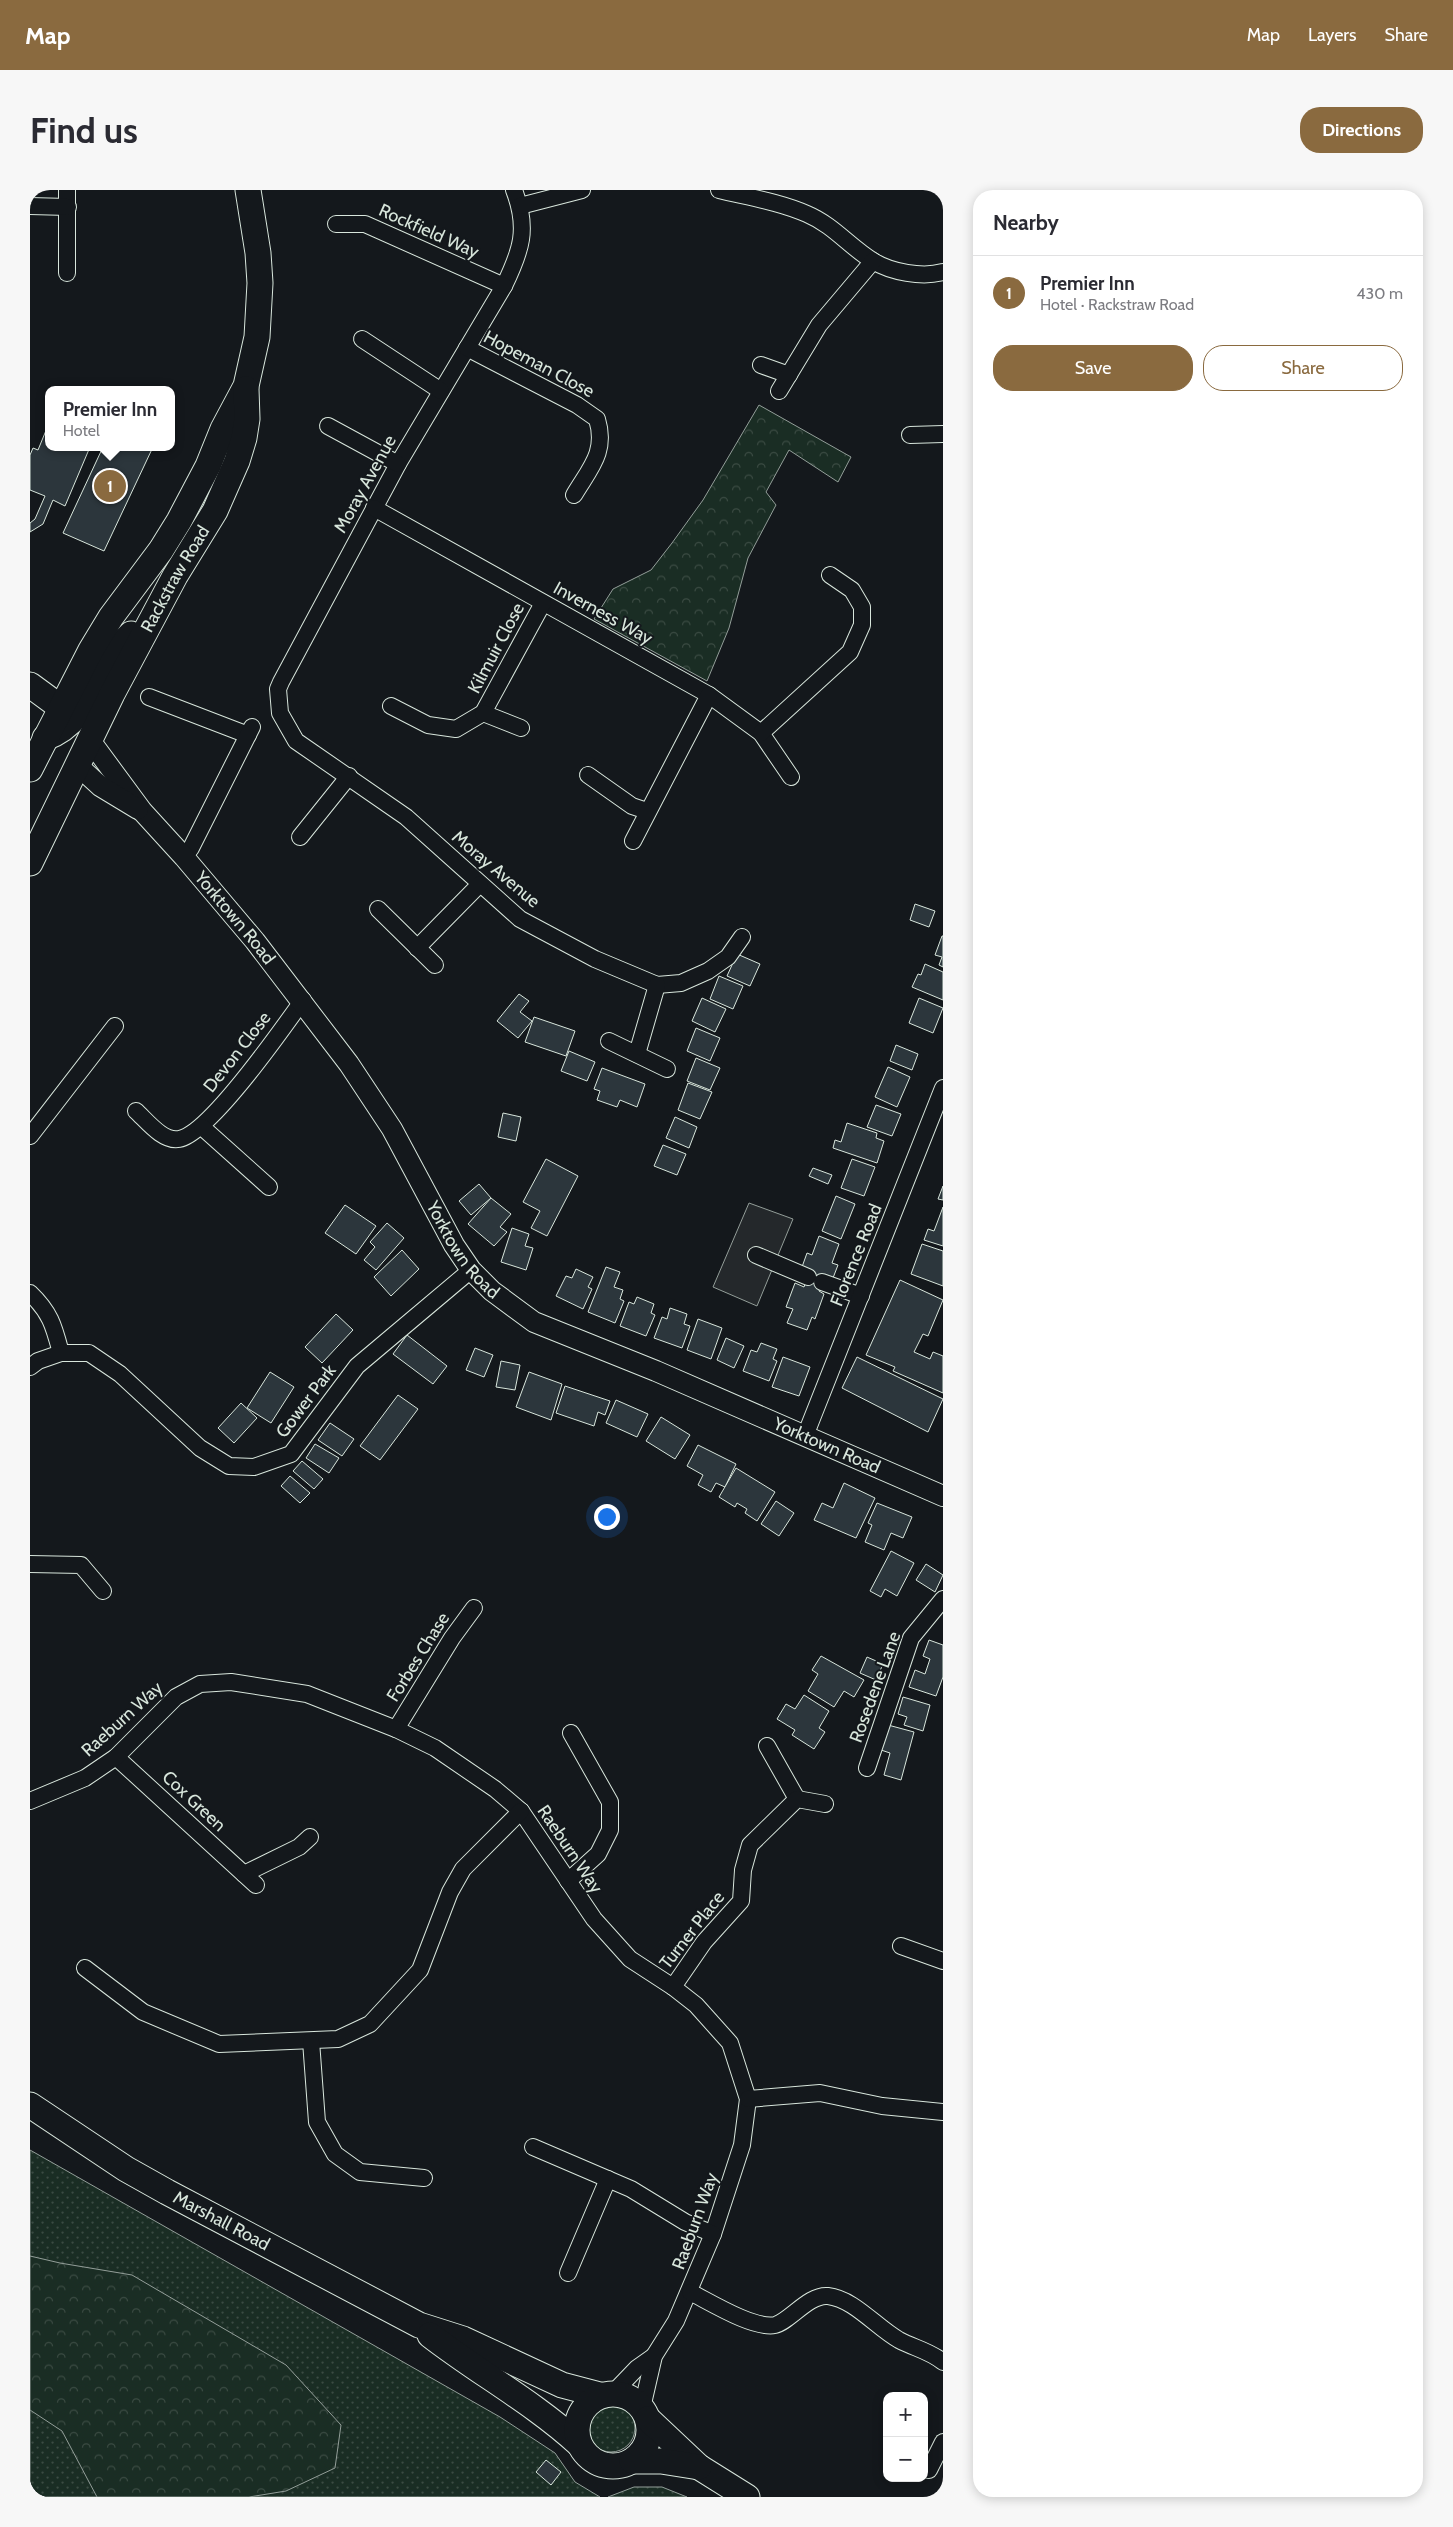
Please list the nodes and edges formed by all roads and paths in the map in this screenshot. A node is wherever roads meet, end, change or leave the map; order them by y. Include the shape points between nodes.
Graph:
1 (67, 190) edge
2 (248, 190) edge
3 (514, 190) edge
4 (582, 190) edge
5 (719, 190) edge
6 (30, 206) edge
7 (520, 206) junction
8 (68, 207) junction
9 (336, 224) dead end
10 (873, 261) junction
11 (943, 272) edge
12 (68, 273) dead end
13 (504, 286) junction
14 (362, 339) dead end
15 (467, 348) junction
16 (761, 365) dead end
17 (789, 375) junction
18 (246, 386) junction
19 (441, 390) junction
20 (779, 391) dead end
21 (328, 426) dead end
22 (943, 434) edge
23 (910, 435) dead end
24 (398, 464) junction
25 (574, 495) dead end
26 (374, 508) junction
27 (830, 575) dead end
28 (543, 603) junction
29 (156, 612) junction
30 (30, 686) edge
31 (709, 696) junction
32 (149, 697) dead end
33 (391, 706) dead end
34 (484, 713) junction
35 (66, 714) junction
36 (521, 728) dead end
37 (38, 732) edge
38 (761, 733) junction
39 (89, 739) junction
40 (76, 764) junction
41 (30, 770) edge
42 (588, 775) dead end
43 (349, 776) junction
44 (791, 777) dead end
45 (142, 811) junction
46 (647, 811) junction
47 (300, 837) dead end
48 (633, 841) dead end
49 (184, 857) junction
50 (30, 863) edge
51 (480, 884) junction
52 (378, 909) dead end
53 (742, 938) dead end
54 (417, 948) junction
55 (435, 965) dead end
56 (657, 985) junction
57 (302, 1000) junction
58 (115, 1026) dead end
59 (609, 1041) dead end
60 (637, 1054) junction
61 (667, 1069) dead end
62 (943, 1088) edge
63 (136, 1111) dead end
64 (202, 1127) junction
65 (30, 1136) edge
66 (269, 1187) dead end
67 (756, 1255) dead end
68 (472, 1270) junction
69 (30, 1293) edge
70 (861, 1296) junction
71 (61, 1353) junction
72 (30, 1367) edge
73 (805, 1436) junction
74 (943, 1496) edge
75 (30, 1564) edge
76 (103, 1591) dead end
77 (943, 1599) edge
78 (474, 1608) dead end
79 (396, 1729) junction
80 (572, 1733) dead end
81 (767, 1746) dead end
82 (116, 1757) junction
83 (866, 1768) dead end
84 (797, 1799) junction
85 (30, 1800) edge
86 (825, 1804) dead end
87 (521, 1811) junction
88 (310, 1837) dead end
89 (568, 1881) junction
90 (901, 1946) dead end
91 (943, 1961) edge
92 (85, 1968) dead end
93 (673, 1986) junction
94 (311, 2042) junction
95 (748, 2099) junction
96 (30, 2105) edge
97 (943, 2112) edge
98 (533, 2147) dead end
99 (424, 2178) dead end
100 (608, 2179) junction
101 (713, 2234) junction
102 (568, 2273) dead end
103 (690, 2292) junction
104 (419, 2325) junction
105 (654, 2356) junction
106 (943, 2362) edge
107 (607, 2394) junction
108 (645, 2414) junction
109 (943, 2442) edge
110 (580, 2444) junction
111 (632, 2461) junction
112 (699, 2467) junction
113 (929, 2470) dead end
114 (747, 2497) edge

1 - 8 street
2 - 18 main road, Rackstraw Road via 260,283 257,337
3 - 7 street, Moray Avenue
4 - 7 street
5 - 10 street via 808,214 837,231
6 - 8 street
7 - 13 street, Moray Avenue via 521,244
8 - 12 street
9 - 13 street, Rockfield Way via 365,224
10 - 11 street via 900,272
10 - 17 street via 818,325
13 - 15 street, Moray Avenue
14 - 19 street
15 - 19 street, Moray Avenue
15 - 25 street, Hopeman Close via 578,404 597,419 602,442
16 - 17 street
17 - 20 street
18 - 29 main road, Rackstraw Road via 247,420 237,461 215,511
18 - 35 main road, Rackstraw Road via 179,521 111,617
19 - 24 street, Moray Avenue
21 - 24 street
22 - 23 street
24 - 26 street, Moray Avenue
26 - 28 street, Inverness Way
26 - 43 street, Moray Avenue via 278,689 280,713 296,741
27 - 38 street via 852,590 862,607 862,625 850,652
28 - 31 street, Inverness Way
28 - 34 street, Kilmuir Close
29 - 35 main road via 128,637
29 - 39 main road, Rackstraw Road
30 - 35 main road, Yorktown Road
31 - 38 street, Inverness Way
31 - 46 street
32 - 49 street via 250,731
33 - 34 street, Kilmuir Close via 428,725 456,729
34 - 36 street, Kilmuir Close
35 - 37 main road
35 - 39 main road, Yorktown Road
37 - 40 main road, Yorktown Road
37 - 41 main road
38 - 44 street, Inverness Way
39 - 40 main road, Rackstraw Road
39 - 45 street, Yorktown Road
40 - 45 street, Yorktown Road via 100,786
40 - 50 main road
42 - 46 street via 632,806
43 - 47 street
43 - 51 street, Moray Avenue via 406,817
45 - 49 street, Yorktown Road
46 - 48 street
49 - 57 street, Yorktown Road
51 - 54 street
51 - 56 street, Moray Avenue via 520,919 595,959
52 - 54 street
53 - 56 street, Moray Avenue via 728,957 708,971 681,983
54 - 55 street
56 - 60 street
57 - 64 street, Devon Close
57 - 68 street, Yorktown Road via 392,1129 454,1245
58 - 65 street
59 - 60 street
60 - 61 street
62 - 70 street, Florence Road
63 - 64 street, Devon Close via 165,1137 179,1139
64 - 66 street
67 - 70 street
68 - 71 street, Gower Park via 357,1366 291,1454 254,1467 229,1466 200,1448 120,1374 89,1353
68 - 73 street, Yorktown Road via 492,1291 534,1322
69 - 71 street via 44,1306 52,1321
70 - 73 street, Florence Road
71 - 72 street, Gower Park
73 - 74 street, Yorktown Road
75 - 76 street via 80,1565
77 - 83 street, Rosedene Lane via 911,1638
78 - 79 street, Forbes Chase
79 - 82 street, Raeburn Way via 307,1694 231,1682 200,1684 176,1697
79 - 87 street, Raeburn Way via 435,1748
80 - 89 street via 610,1802 610,1830 598,1854
81 - 84 street
82 - 85 street, Raeburn Way via 85,1778
82 - 88 street, Cox Green via 250,1880
84 - 86 street
84 - 93 street, Turner Place via 750,1845 743,1870 741,1901 704,1942
87 - 89 street, Raeburn Way
87 - 94 street via 463,1869 450,1892 420,1970 414,1977 370,2024 338,2039
89 - 93 street, Raeburn Way via 594,1919 630,1959
90 - 91 street
92 - 94 street via 143,2012 219,2044
93 - 95 street, Raeburn Way via 696,2005 730,2043
94 - 99 street via 318,2122 336,2154 360,2172
95 - 97 street via 820,2093 882,2106
95 - 101 street, Raeburn Way via 742,2145
96 - 104 main road, Marshall Road via 158,2188
98 - 100 street
100 - 101 street via 631,2189 684,2222
100 - 102 street
101 - 103 street, Raeburn Way
103 - 105 street, Raeburn Way
103 - 106 street via 750,2320 776,2325 826,2296 841,2300 899,2340
104 - 107 main road, Marshall Road via 463,2339 562,2386
104 - 110 main road, Marshall Road via 458,2356 536,2408
105 - 107 street, Raeburn Way
105 - 108 street, Raeburn Way
107 - 108 main road via 631,2398
107 - 110 main road via 589,2402 581,2413 577,2428
108 - 111 main road via 648,2441 642,2453
108 - 112 main road
109 - 113 street
110 - 111 main road via 588,2456 600,2464 619,2466
111 - 112 main road via 661,2461
112 - 114 main road

